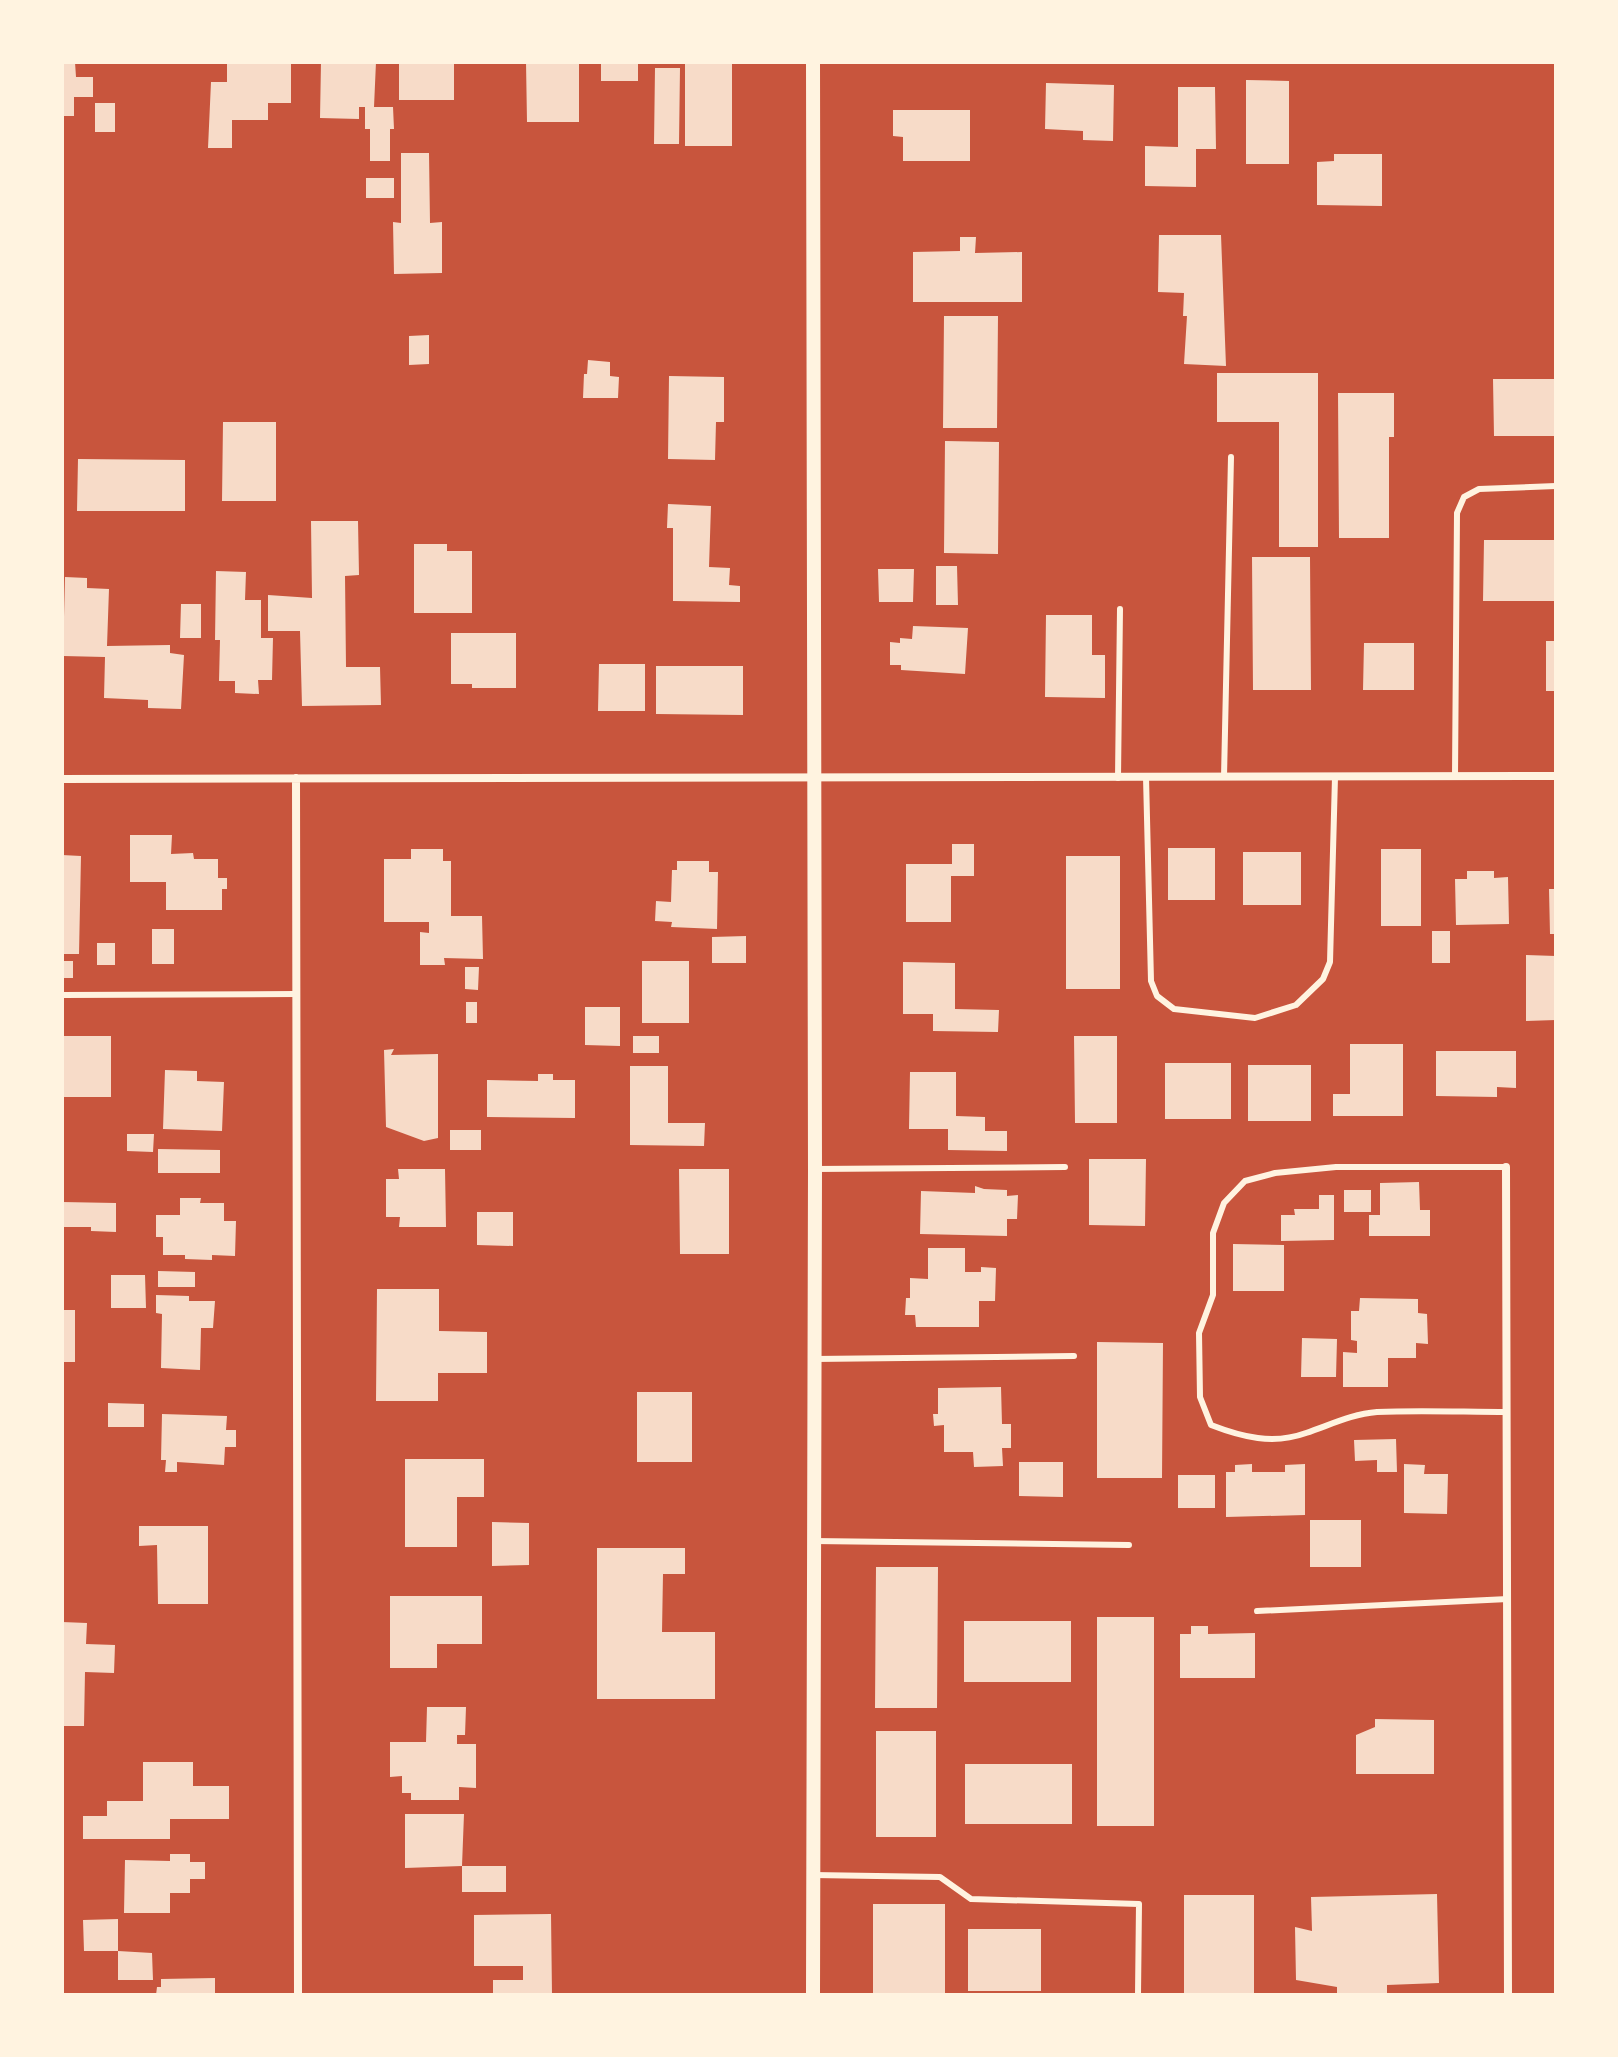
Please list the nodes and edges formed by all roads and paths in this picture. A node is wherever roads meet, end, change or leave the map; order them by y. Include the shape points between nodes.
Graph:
1 (813, 62) edge
2 (1231, 457) dead end
3 (1556, 486) edge
4 (1120, 609) dead end
5 (1455, 776) junction
6 (1556, 776) edge
7 (815, 777) junction
8 (1146, 777) junction
9 (1224, 777) junction
10 (1335, 777) junction
11 (296, 778) junction
12 (1118, 778) junction
13 (62, 779) edge
14 (296, 994) junction
15 (62, 995) edge
16 (1065, 1167) dead end
17 (1506, 1167) joint
18 (815, 1169) junction
19 (1074, 1356) dead end
20 (814, 1359) junction
21 (1507, 1412) junction
22 (813, 1541) junction
23 (1129, 1545) dead end
24 (1508, 1599) junction
25 (1257, 1611) dead end
26 (813, 1875) junction
27 (298, 1995) edge
28 (813, 1995) edge
29 (1138, 1995) edge
30 (1508, 1995) edge

1 - 7 street
2 - 9 lane
3 - 5 lane via 1479,489 1464,497 1457,513
4 - 12 lane
5 - 6 street
5 - 10 street
7 - 11 street
7 - 12 street
7 - 18 street
8 - 9 street
8 - 10 lane via 1151,981 1157,996 1174,1009 1255,1018 1296,1005 1323,979 1330,962
8 - 12 street
9 - 10 street
11 - 13 street
11 - 14 street
14 - 15 lane
14 - 27 street
16 - 18 lane
17 - 21 street
17 - 21 lane via 1336,1167 1245,1181 1224,1203 1213,1233 1213,1295 1199,1333 1200,1397 1211,1425 1243,1437 1280,1440 1374,1412
18 - 20 street
19 - 20 lane
20 - 22 street
21 - 24 street
22 - 23 lane
22 - 26 street
24 - 25 lane
24 - 30 street
26 - 28 street
26 - 29 lane via 940,1877 971,1899 1139,1904

